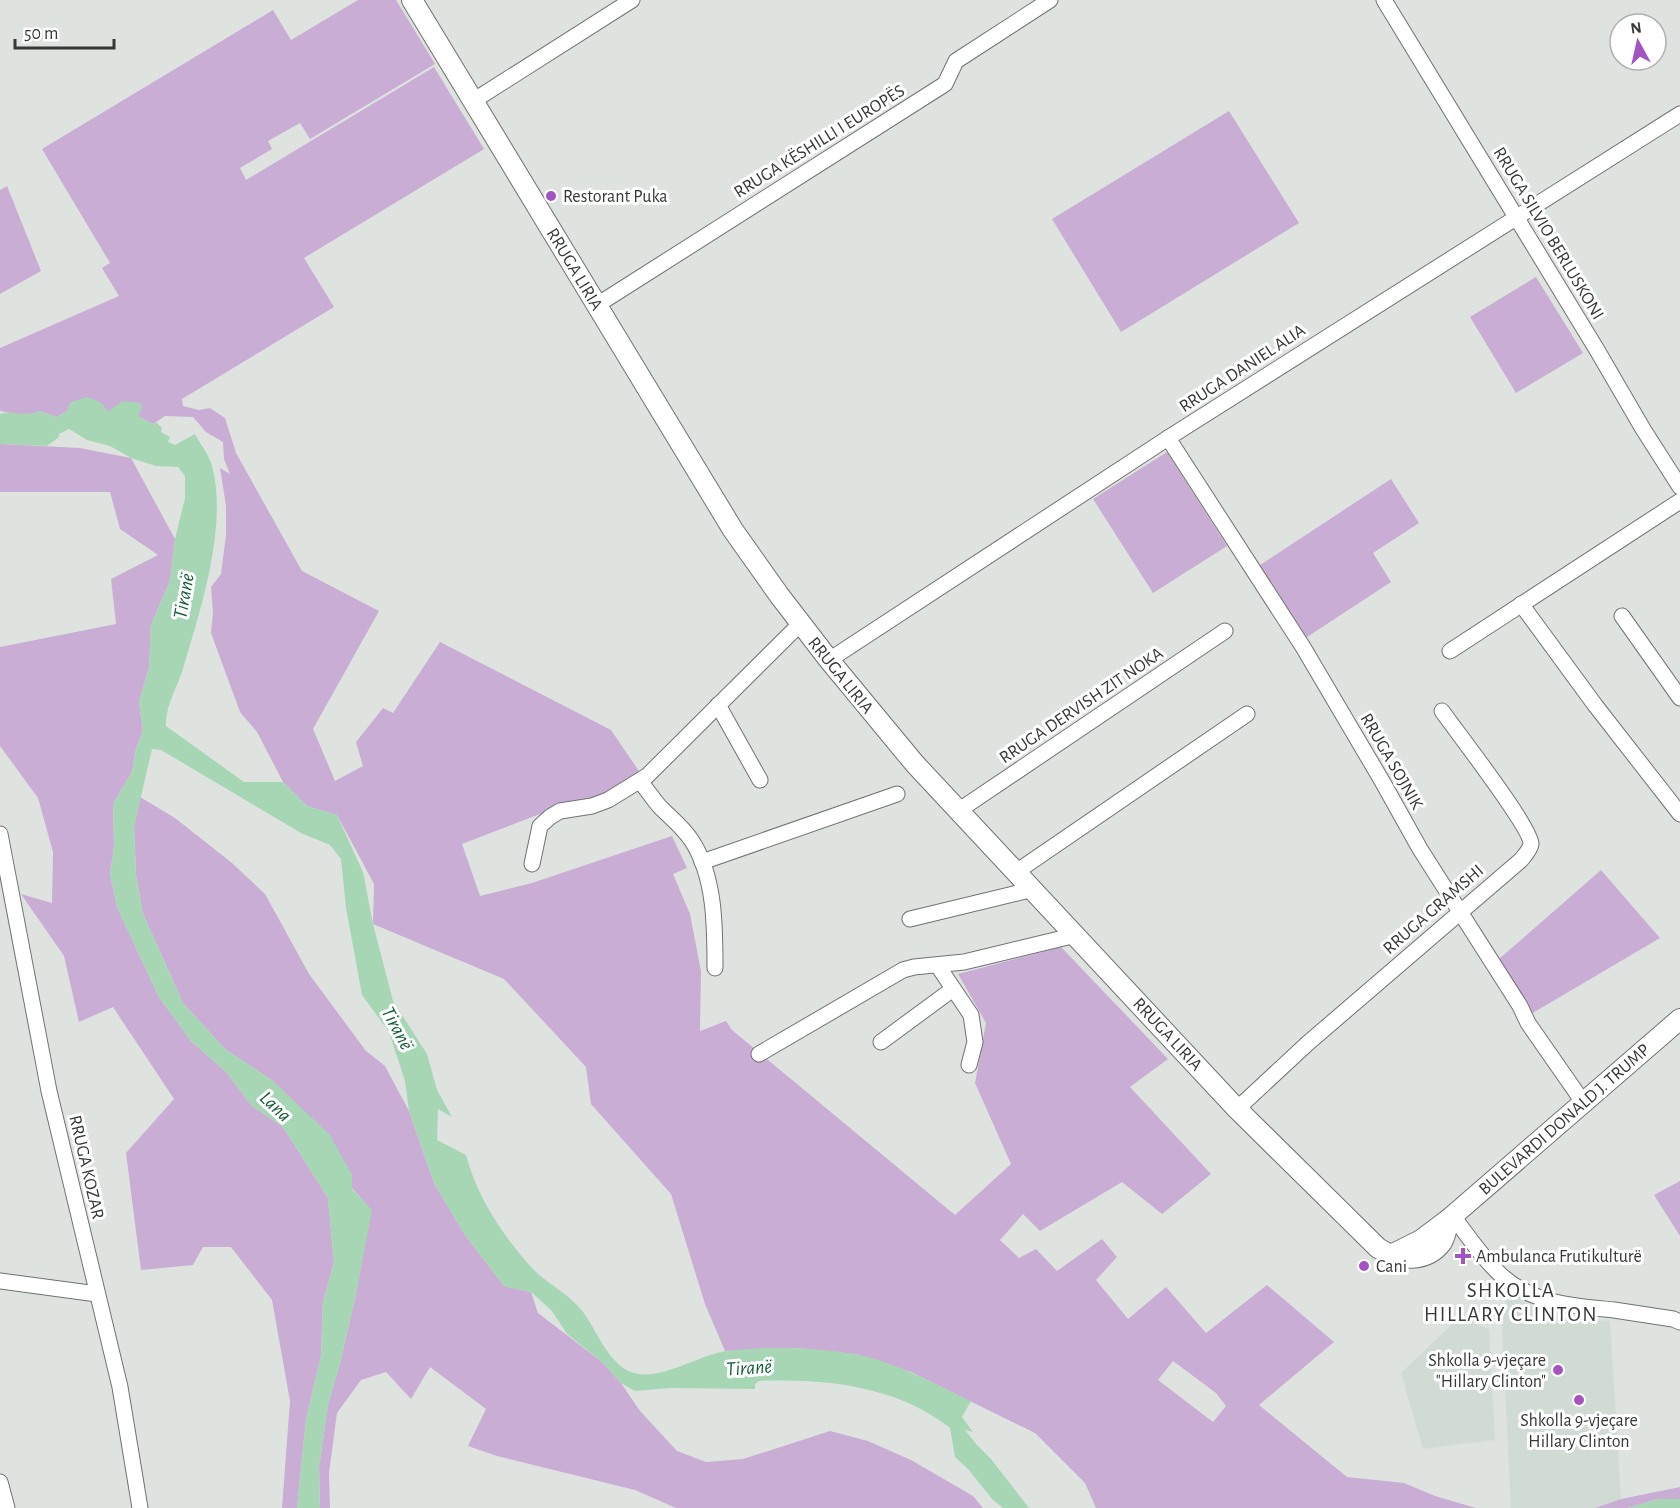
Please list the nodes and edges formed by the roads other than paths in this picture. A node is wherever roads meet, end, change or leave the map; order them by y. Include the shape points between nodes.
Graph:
1 (412, 0) edge
2 (632, 0) edge
3 (1050, 0) edge
4 (1384, 0) edge
5 (473, 101) junction
6 (1680, 114) edge
7 (1517, 218) junction
8 (597, 305) junction
9 (1168, 438) junction
10 (1680, 487) edge
11 (1680, 501) edge
12 (1521, 604) junction
13 (1622, 616) dead end
14 (801, 623) junction
15 (1225, 631) dead end
16 (1450, 651) dead end
17 (829, 660) junction
18 (1680, 698) edge
19 (718, 705) junction
20 (1442, 711) dead end
21 (1247, 714) dead end
22 (760, 780) dead end
23 (640, 781) junction
24 (897, 794) dead end
25 (958, 811) junction
26 (1680, 814) edge
27 (0, 834) edge
28 (702, 862) junction
29 (532, 864) dead end
30 (1016, 872) junction
31 (1034, 890) junction
32 (1461, 911) junction
33 (910, 919) dead end
34 (1076, 935) junction
35 (938, 966) junction
36 (716, 968) dead end
37 (953, 989) junction
38 (1680, 1019) edge
39 (881, 1042) dead end
40 (759, 1054) dead end
41 (969, 1065) dead end
42 (1583, 1102) junction
43 (1237, 1109) junction
44 (1451, 1218) junction
45 (1390, 1255) joint
46 (0, 1281) edge
47 (97, 1293) junction
48 (1680, 1322) edge
49 (0, 1482) edge
50 (7, 1508) edge
51 (140, 1508) edge

1 - 5 main road, RRUGA LIRIA
2 - 5 street
3 - 8 street, RRUGA KËSHILLI I EUROPËS via 956,61 945,84
4 - 7 street, RRUGA SILVIO BERLUSKONI
5 - 8 main road, RRUGA LIRIA
6 - 7 street, RRUGA DANIEL ALIA
7 - 9 street, RRUGA DANIEL ALIA
7 - 10 street, RRUGA SILVIO BERLUSKONI
8 - 14 main road, RRUGA LIRIA via 705,487
9 - 17 street, RRUGA DANIEL ALIA
9 - 32 street, RRUGA SOJNIK via 1303,648 1420,849
11 - 12 street
12 - 16 street
12 - 26 street
13 - 18 street
14 - 17 main road, RRUGA LIRIA
14 - 19 street
15 - 25 street, RRUGA DERVISH ZIT NOKA
17 - 25 main road, RRUGA LIRIA
19 - 22 street
19 - 23 street
20 - 32 street, RRUGA GRAMSHI via 1515,813 1531,845 1521,860
21 - 30 street
23 - 28 street via 691,840
23 - 29 street via 608,800 550,817 540,826
24 - 28 street
25 - 30 main road, RRUGA LIRIA
27 - 47 street, RRUGA KOZAR via 49,1091
28 - 36 street via 712,904
30 - 31 main road, RRUGA LIRIA
31 - 33 street
31 - 34 main road, RRUGA LIRIA
32 - 42 street, RRUGA SOJNIK via 1528,1023
32 - 43 street, RRUGA GRAMSHI
34 - 35 street
34 - 43 main road, RRUGA LIRIA
35 - 37 street
35 - 40 street via 914,967 890,977
37 - 39 street
37 - 41 street via 974,1026 975,1042
38 - 42 main road, BULEVARDI DONALD J. TRUMP
42 - 44 main road, BULEVARDI DONALD J. TRUMP
43 - 45 main road, RRUGA LIRIA
44 - 45 main road, BULEVARDI DONALD J. TRUMP via 1434,1250 1409,1258
44 - 48 street via 1502,1277 1519,1288 1561,1305
46 - 47 street
47 - 51 street, RRUGA KOZAR via 120,1387
49 - 50 street

